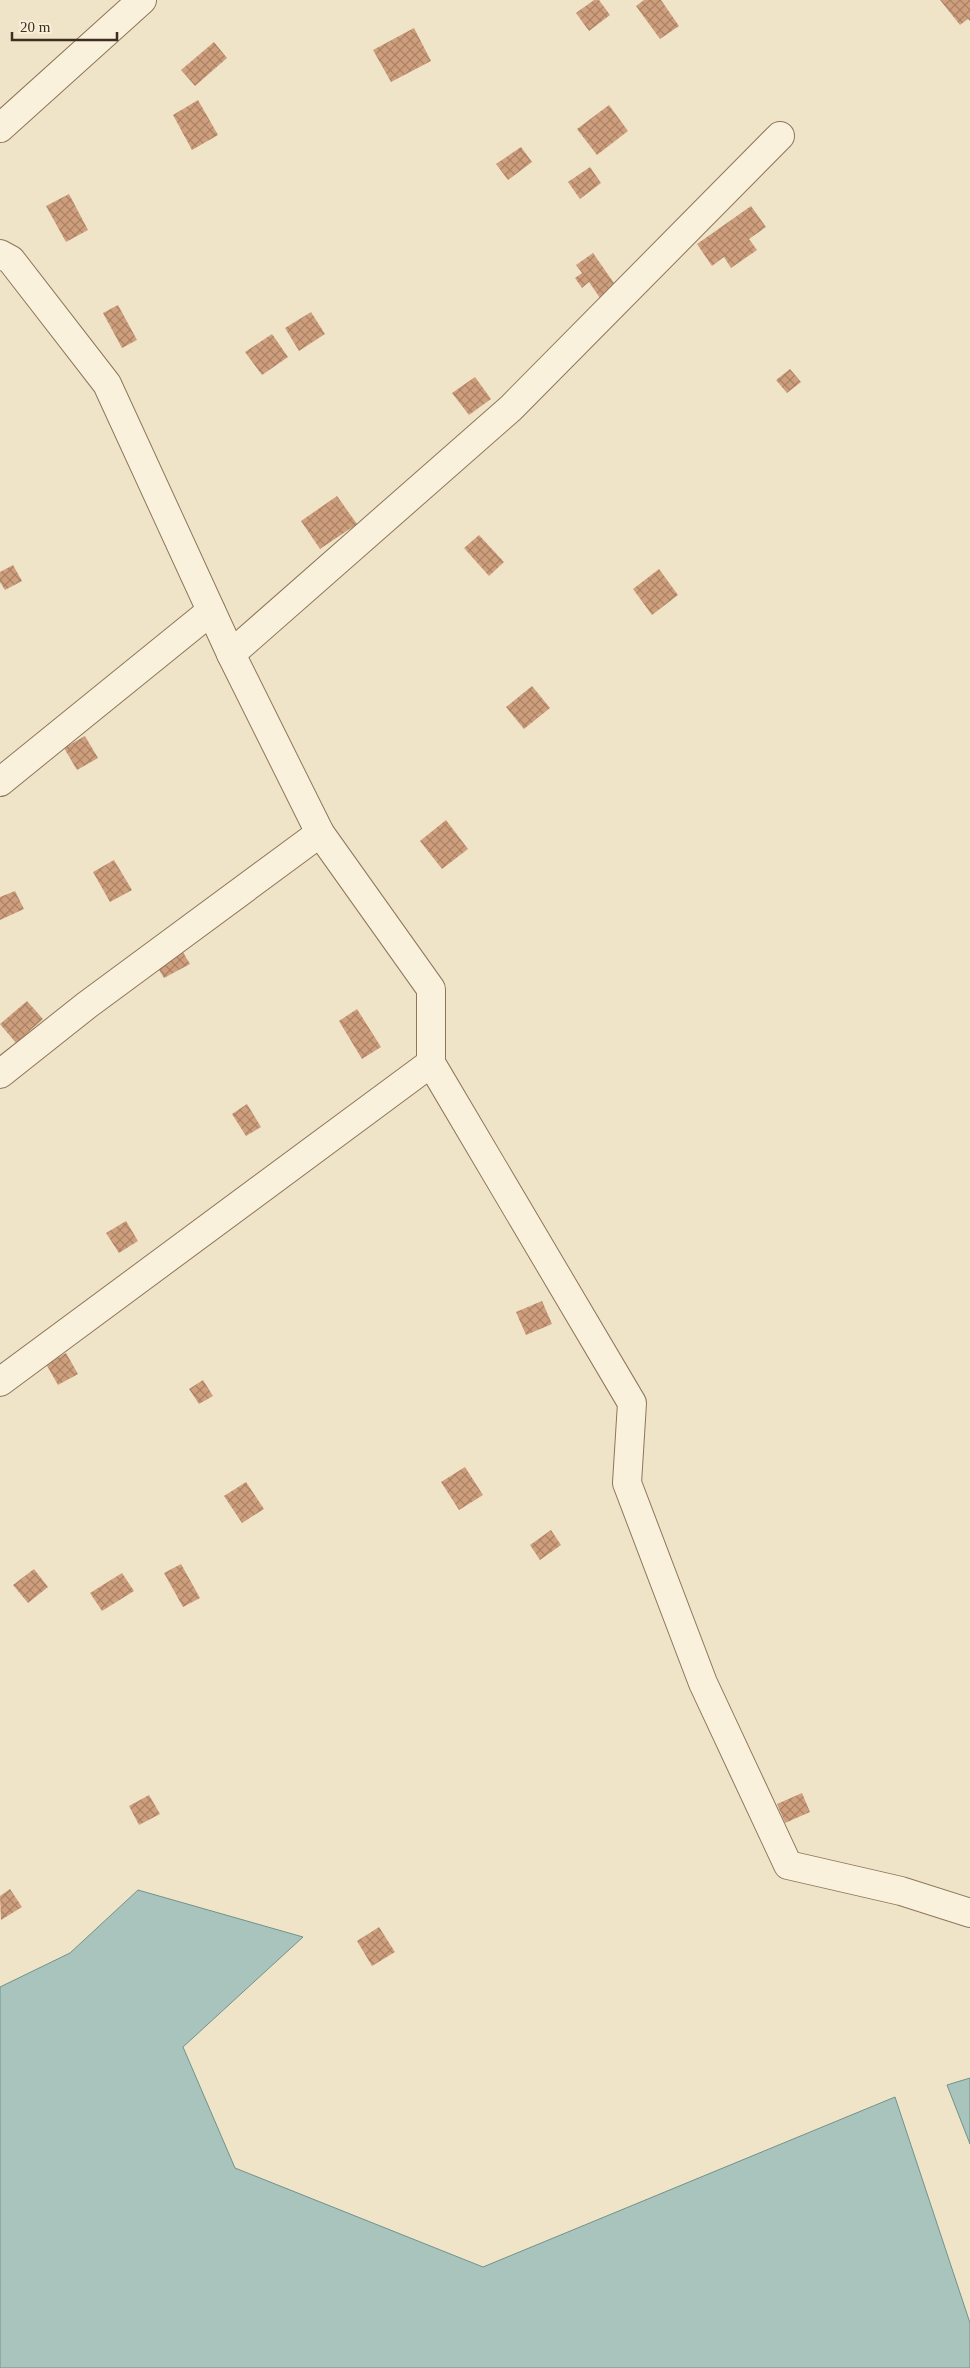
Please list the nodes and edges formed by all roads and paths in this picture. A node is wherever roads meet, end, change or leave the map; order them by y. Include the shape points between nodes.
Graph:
1 (142, 0) edge
2 (0, 128) edge
3 (780, 136) dead end
4 (0, 254) edge
5 (211, 611) junction
6 (231, 654) junction
7 (0, 782) edge
8 (320, 833) junction
9 (431, 1063) junction
10 (0, 1074) edge
11 (0, 1382) edge
12 (970, 1913) edge

1 - 2 lane
3 - 6 lane via 511,408
4 - 5 lane via 11,260 107,384
5 - 6 lane
5 - 7 lane
6 - 8 lane
8 - 9 lane via 431,989
8 - 10 lane via 87,1005
9 - 11 lane
9 - 12 lane via 632,1403 627,1483 703,1683 788,1865 901,1891

